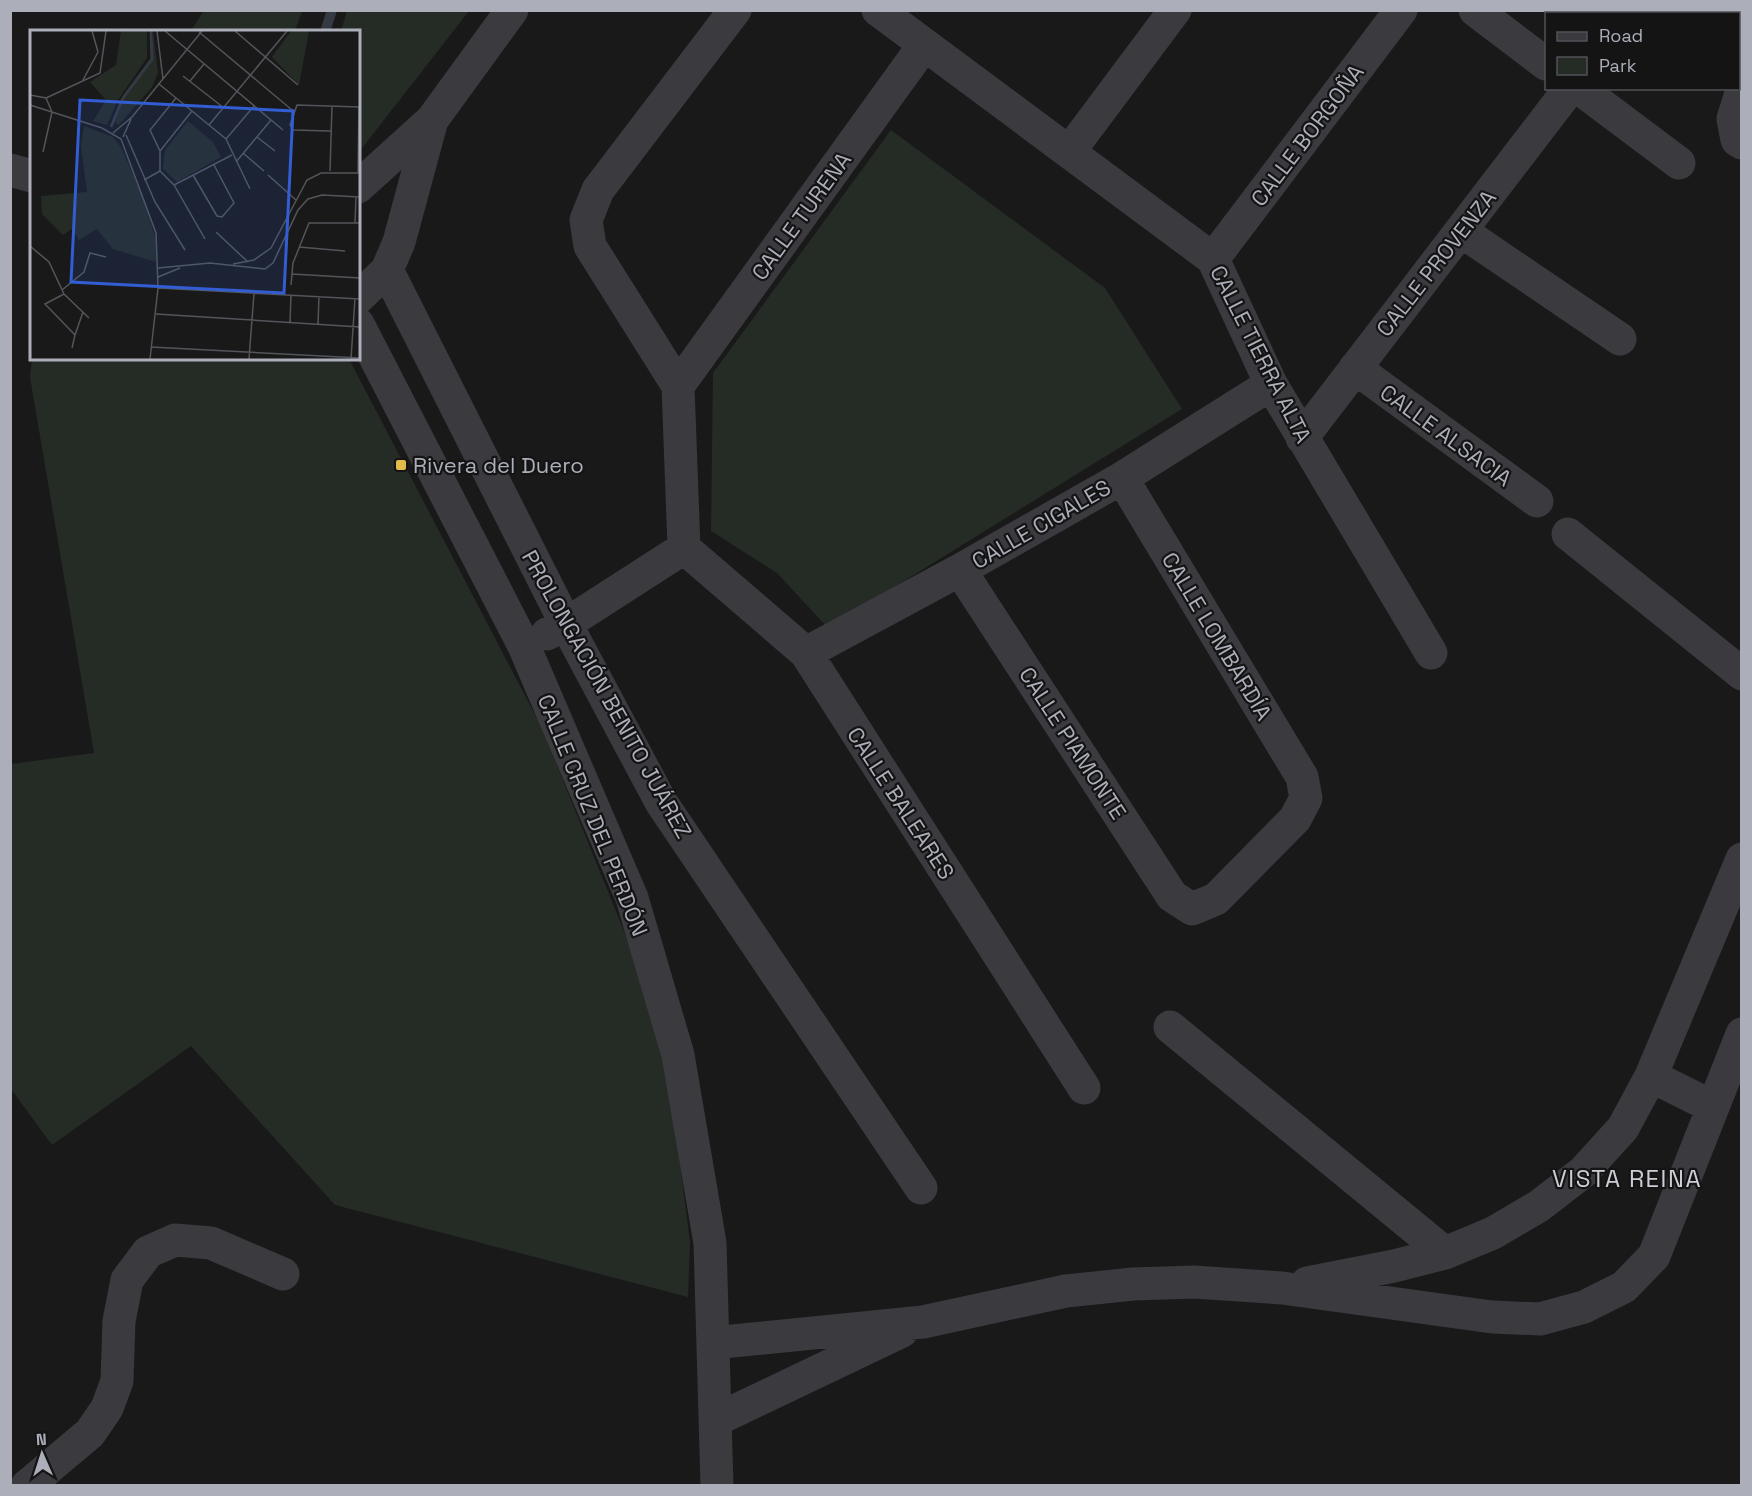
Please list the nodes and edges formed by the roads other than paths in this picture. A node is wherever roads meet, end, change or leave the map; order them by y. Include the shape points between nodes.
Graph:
1 (512, 10) edge
2 (735, 10) edge
3 (878, 10) edge
4 (1175, 10) edge
5 (1401, 10) edge
6 (1474, 10) edge
7 (924, 45) junction
8 (1545, 63) edge
9 (1568, 90) edge
10 (1582, 90) edge
11 (1742, 90) edge
12 (432, 120) junction
13 (1742, 143) edge
14 (1069, 152) junction
15 (1679, 164) dead end
16 (10, 170) edge
17 (30, 175) edge
18 (360, 185) edge
19 (1461, 231) junction
20 (1214, 259) junction
21 (387, 270) junction
22 (360, 296) edge
23 (360, 328) edge
24 (1620, 339) dead end
25 (1355, 368) junction
26 (1271, 384) junction
27 (678, 386) junction
28 (1302, 438) junction
29 (1122, 478) junction
30 (1537, 501) dead end
31 (1568, 534) dead end
32 (684, 548) junction
33 (960, 570) junction
34 (566, 624) junction
35 (524, 646) junction
36 (806, 653) junction
37 (1431, 653) dead end
38 (1742, 674) edge
39 (1742, 859) edge
40 (1192, 909) joint
41 (1170, 1027) dead end
42 (1742, 1034) edge
43 (1651, 1076) junction
44 (1083, 1088) dead end
45 (1713, 1107) junction
46 (921, 1188) dead end
47 (1445, 1253) junction
48 (283, 1274) dead end
49 (1282, 1288) junction
50 (923, 1322) junction
51 (713, 1343) junction
52 (716, 1420) junction
53 (27, 1485) edge
54 (717, 1485) edge

1 - 12 street
2 - 27 street via 598,190 586,220 590,246
3 - 7 street, CALLE TIERRA ALTA
4 - 14 street
5 - 20 street, CALLE BORGOÑA
6 - 8 street
7 - 14 street, CALLE TIERRA ALTA
7 - 27 street, CALLE TURENA
9 - 19 street, CALLE PROVENZA
10 - 15 street
11 - 13 street via 1733,119 1737,140
12 - 18 street
12 - 21 street via 399,242
14 - 20 street, CALLE TIERRA ALTA
16 - 17 street
19 - 24 street
19 - 25 street, CALLE PROVENZA
20 - 26 street, CALLE TIERRA ALTA
21 - 22 street
21 - 34 street, PROLONGACIÓN BENITO JUÁREZ
23 - 35 street, CALLE CRUZ DEL PERDÓN
25 - 28 street, CALLE PROVENZA
25 - 30 street, CALLE ALSACIA
26 - 28 street, CALLE TIERRA ALTA
26 - 29 street, CALLE CIGALES
27 - 32 street
28 - 37 street, CALLE TIERRA ALTA
29 - 33 street, CALLE CIGALES
29 - 40 street, CALLE LOMBARDÍA via 1302,777 1305,798 1295,819 1216,899
31 - 38 street
32 - 34 street
32 - 36 street, CALLE BALEARES
33 - 36 street, CALLE CIGALES
33 - 40 street, CALLE PIAMONTE via 1172,896
34 - 35 street
34 - 46 street, PROLONGACIÓN BENITO JUÁREZ via 661,802
35 - 51 street, CALLE CRUZ DEL PERDÓN via 632,898 678,1055 710,1243
36 - 44 street, CALLE BALEARES
39 - 43 street
41 - 47 street
42 - 45 street
43 - 45 street
43 - 47 street via 1623,1128 1583,1172 1539,1206 1493,1233
45 - 49 street via 1654,1256 1624,1287 1584,1307 1540,1319 1492,1317
47 - 49 street
48 - 53 street via 211,1243 175,1240 148,1252 127,1280 118,1321 117,1381 107,1408 90,1433
49 - 50 street via 1194,1282 1133,1284 1066,1291
50 - 51 street
50 - 52 street
51 - 52 street, CALLE CRUZ DEL PERDÓN
52 - 54 street, CALLE CRUZ DEL PERDÓN

